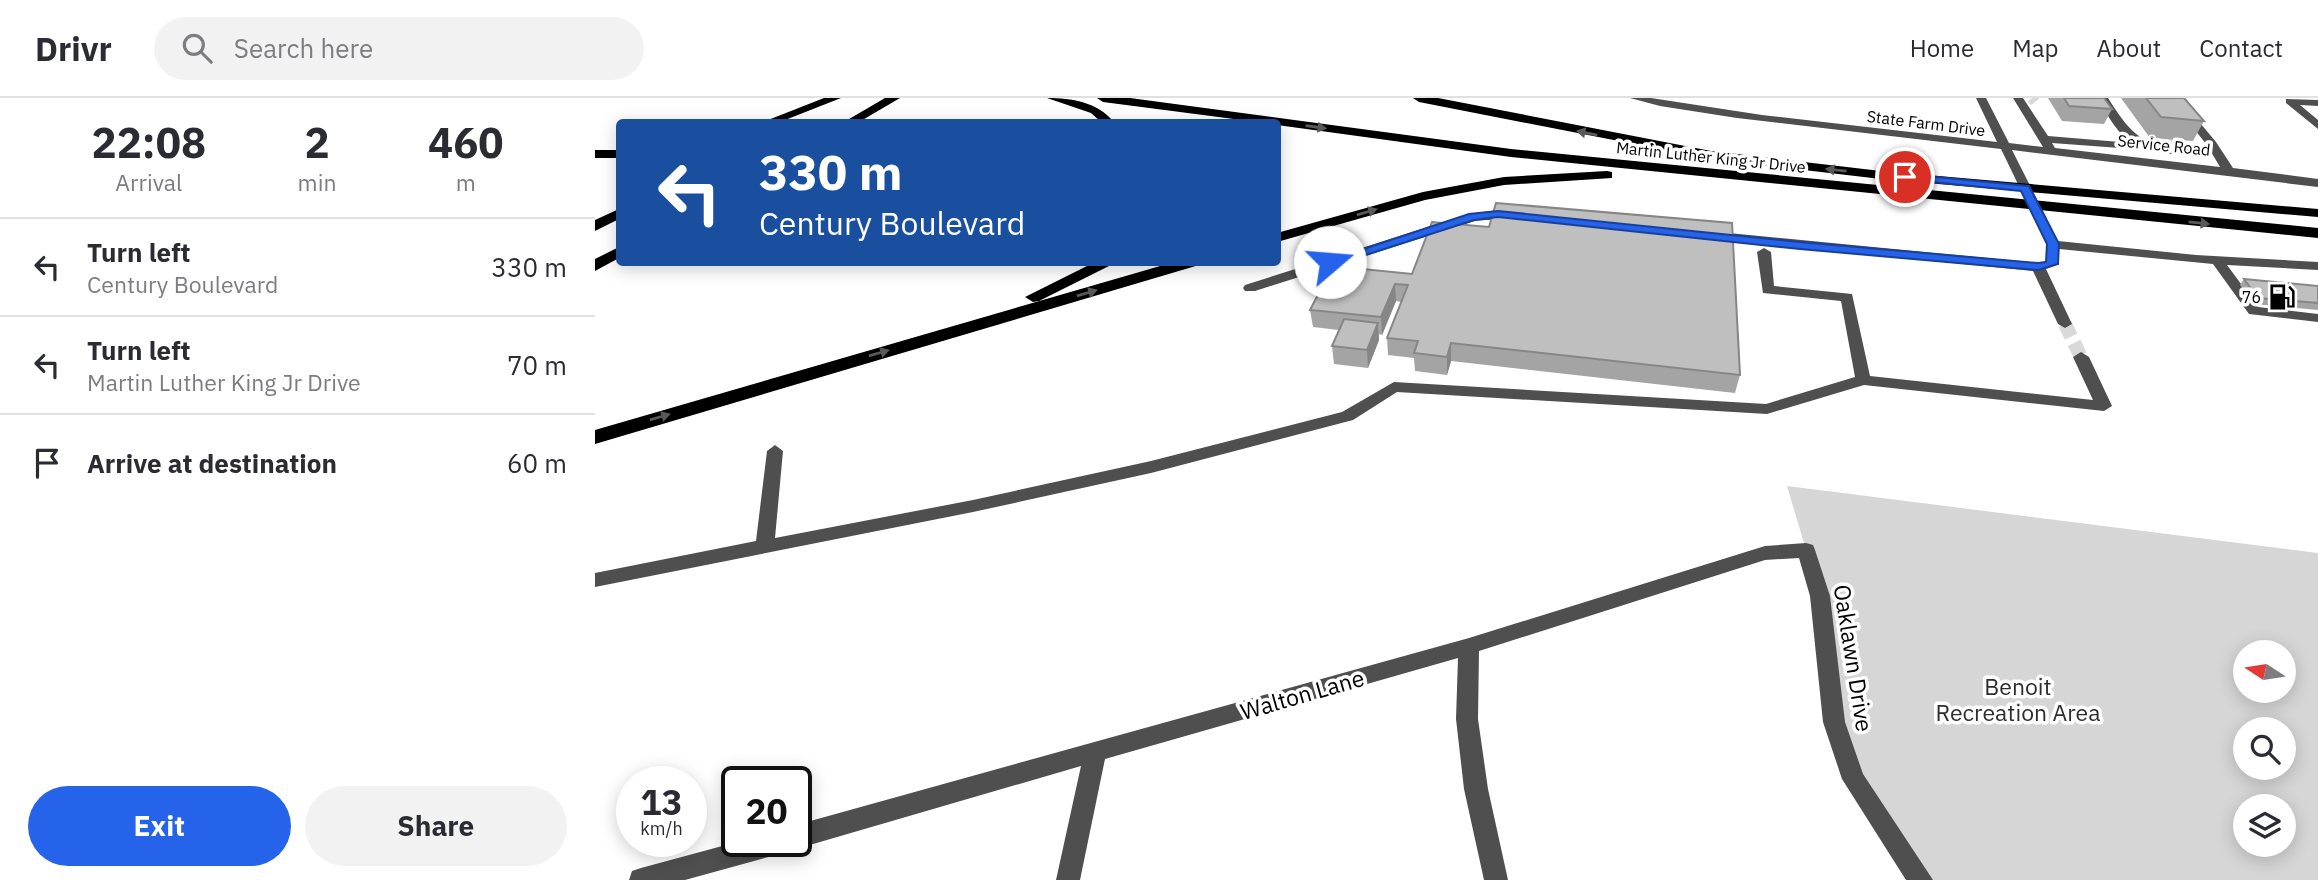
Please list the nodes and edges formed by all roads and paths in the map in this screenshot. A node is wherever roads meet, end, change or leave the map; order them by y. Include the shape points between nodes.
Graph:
1 (836, 98) edge
2 (1053, 98) edge
3 (1103, 98) edge
4 (1419, 98) edge
5 (1447, 98) edge
6 (1635, 98) edge
7 (1981, 98) edge
8 (2018, 98) edge
9 (2103, 98) edge
10 (2174, 98) edge
11 (1226, 99) edge
12 (889, 101) edge
13 (2035, 102) dead end
14 (2318, 103) edge
15 (2024, 109) junction
16 (1522, 118) junction
17 (777, 119) edge
18 (797, 119) edge
19 (856, 119) edge
20 (862, 119) edge
21 (1105, 119) edge
22 (1238, 119) edge
23 (1259, 119) edge
24 (1281, 122) edge
25 (2318, 126) edge
26 (2044, 139) junction
27 (2182, 144) tunnel mouth
28 (2120, 145) dead end
29 (2158, 145) junction
30 (2006, 148) junction
31 (2195, 148) junction
32 (2215, 150) junction
33 (2052, 152) junction
34 (595, 154) edge
35 (616, 154) edge
36 (2165, 162) junction
37 (2228, 170) junction
38 (1699, 173) junction
39 (2318, 183) edge
40 (1825, 186) junction
41 (2025, 188) junction
42 (2034, 206) junction
43 (2238, 207) junction
44 (2318, 213) edge
45 (616, 215) edge
46 (1525, 217) edge
47 (595, 226) edge
48 (2315, 233) edge
49 (1699, 234) edge
50 (1281, 237) edge
51 (2053, 244) junction
52 (1765, 252) dead end
53 (616, 255) edge
54 (2217, 260) junction
55 (595, 266) edge
56 (1100, 266) edge
57 (1179, 266) edge
58 (2311, 266) edge
59 (2038, 267) junction
60 (2232, 280) junction
61 (2318, 281) edge
62 (2255, 282) edge
63 (1250, 288) dead end
64 (2317, 313) edge
65 (2066, 324) tunnel mouth
66 (927, 339) junction
67 (2081, 357) tunnel mouth
68 (1863, 380) junction
69 (595, 437) edge
70 (775, 451) dead end
71 (765, 547) junction
72 (1806, 550) joint
73 (595, 580) edge
74 (1469, 646) junction
75 (1095, 754) junction
76 (812, 833) edge
77 (725, 857) edge
78 (641, 880) edge
79 (1068, 880) edge
80 (1496, 880) edge
81 (1921, 880) edge

1 - 17 highway
1 - 18 highway
2 - 21 highway via 1095,110
3 -> 23 highway, Martin Luther King Jr Drive
4 - 16 highway, Martin Luther King Jr Drive
5 - 16 highway
6 - 30 street, State Farm Drive via 1721,106
7 - 30 street
8 - 15 street
9 - 29 street via 2132,139
10 - 32 street
11 - 22 highway
12 - 19 highway
12 - 20 highway
13 - 15 street via 2036,106
14 - 25 street via 2290,101
15 - 26 street
41 -> 16 highway, Martin Luther King Jr Drive via 1711,155
24 -> 38 highway, Martin Luther King Jr Drive
26 - 28 street
26 - 33 street
27 - 31 street
29 - 31 street via 2187,151
29 - 36 street
30 - 33 street, Service Road
30 - 41 street
31 - 32 street
32 - 37 street
33 - 36 street, Service Road
34 - 35 highway
36 - 37 street, Service Road
37 - 39 street, Service Road
38 - 40 highway, Martin Luther King Jr Drive
50 -> 38 highway via 1423,196 1504,181
40 - 41 highway via 2003,194
40 - 42 highway, Martin Luther King Jr Drive
41 - 42 street
41 - 43 highway, Martin Luther King Jr Drive
42 - 43 highway via 2051,201
42 -> 48 highway, Martin Luther King Jr Drive
42 - 51 street
43 - 44 highway, Martin Luther King Jr Drive
45 - 47 highway
46 - 63 street via 1473,216
49 - 59 street
51 - 54 street
51 - 59 street via 2052,264
52 - 68 street via 1768,290 1847,298
53 - 55 highway
54 - 58 street
54 - 60 street
56 - 66 highway
66 -> 57 highway
58 - 61 street
59 - 65 street
60 - 62 street
60 - 64 street via 2254,312
69 -> 66 highway
67 - 68 street via 2104,406
68 - 71 street via 1766,409 1394,387 1347,416 1177,460
70 - 71 street
71 - 73 street
72 - 74 street, Walton Lane via 1765,553
72 - 81 street, Oaklawn Drive via 1820,596 1834,722 1853,779
74 - 75 street, Walton Lane
74 - 80 street via 1467,719 1476,789
75 - 76 street, Walton Lane
75 - 79 street
77 - 78 street

